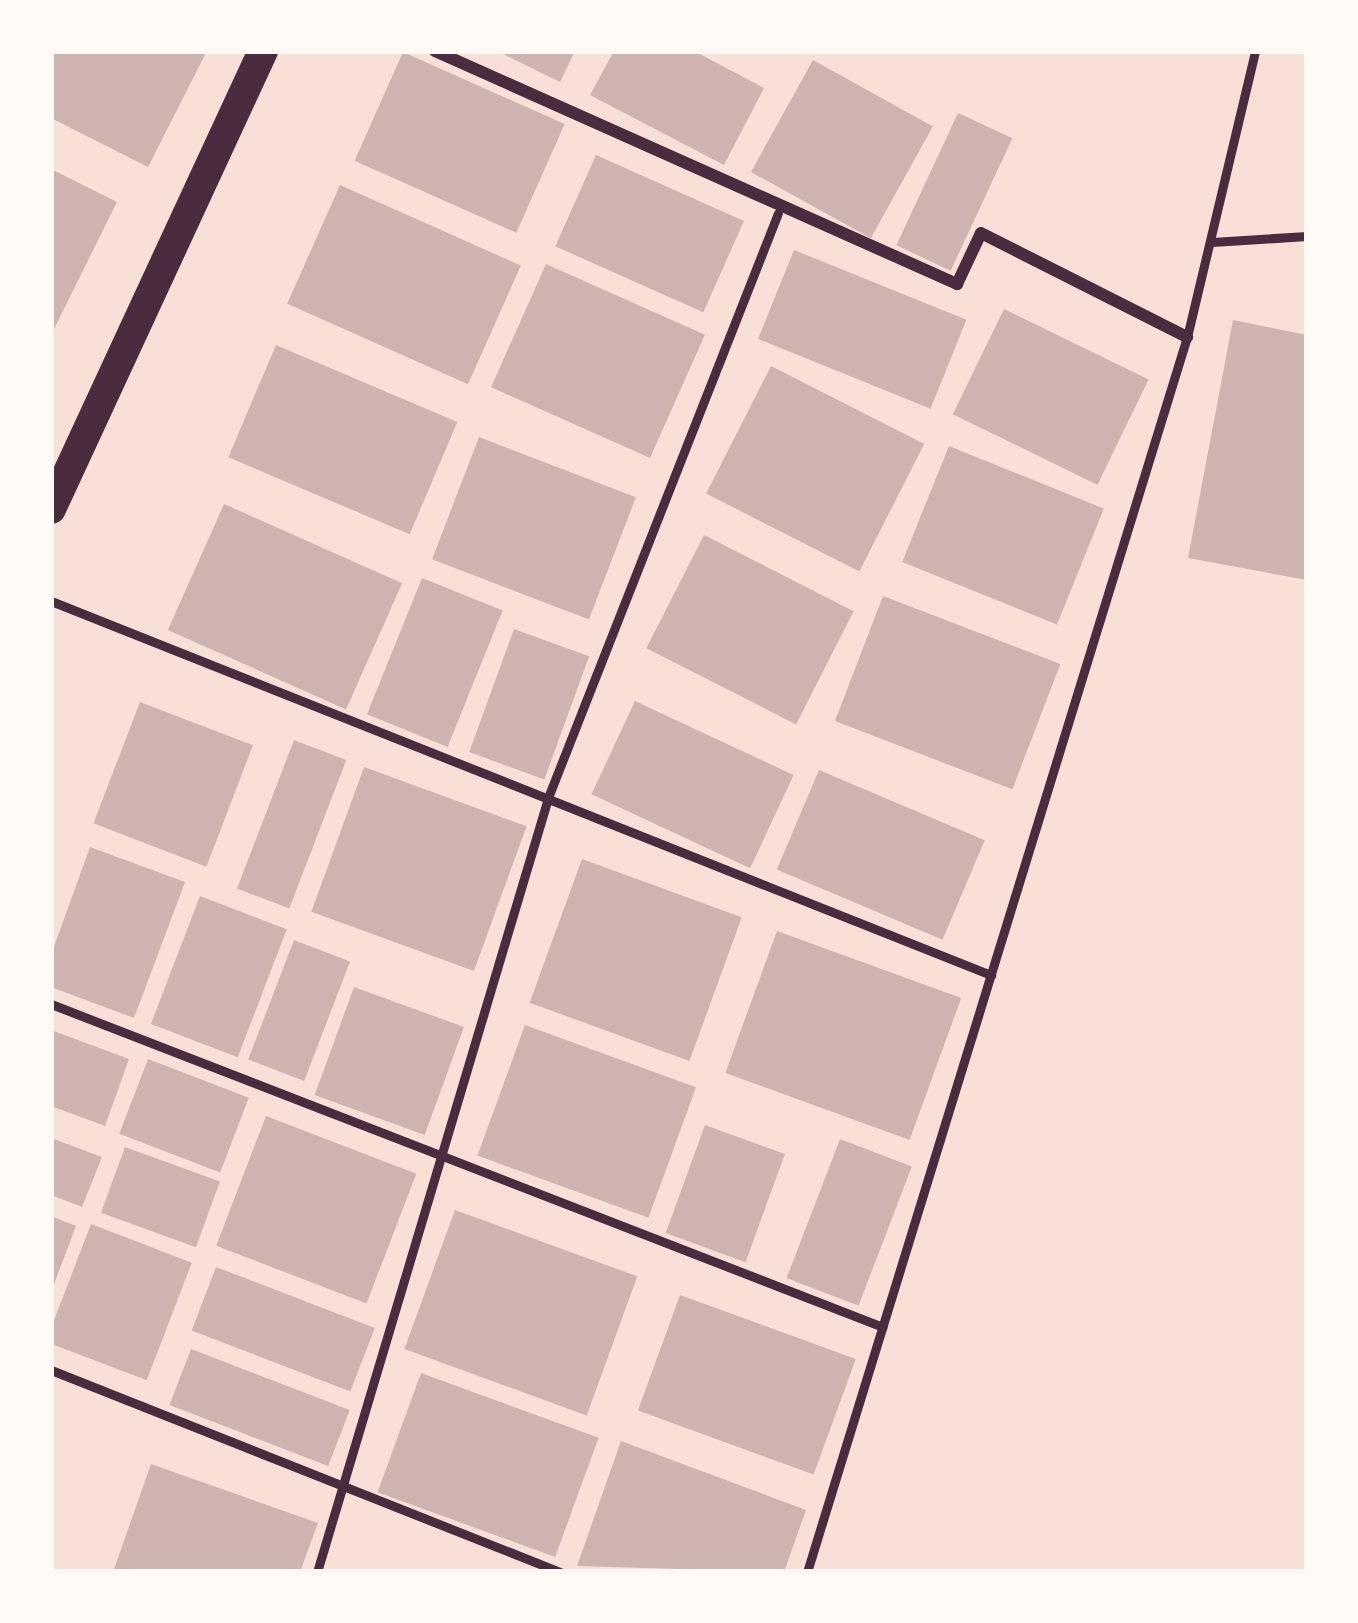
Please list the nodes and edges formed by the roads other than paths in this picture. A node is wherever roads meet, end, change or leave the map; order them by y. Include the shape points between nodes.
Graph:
1 (263, 51) edge
2 (435, 51) edge
3 (1255, 51) edge
4 (778, 213) junction
5 (1307, 236) edge
6 (1212, 242) junction
7 (1186, 337) junction
8 (51, 509) edge
9 (51, 601) edge
10 (549, 795) junction
11 (992, 975) junction
12 (51, 1004) edge
13 (436, 1158) junction
14 (883, 1327) junction
15 (51, 1370) edge
16 (345, 1489) junction
17 (317, 1572) edge
18 (560, 1572) edge
19 (807, 1572) edge

1 - 8 main road
2 - 4 street
3 - 6 lane
4 - 7 street via 957,284 982,233
4 - 10 lane
5 - 6 lane
6 - 7 lane
7 - 11 lane
9 - 10 lane
10 - 11 lane
10 - 13 lane
11 - 14 lane
12 - 13 lane
13 - 14 lane
13 - 16 lane
14 - 19 lane
15 - 16 lane
16 - 17 lane
16 - 18 lane

